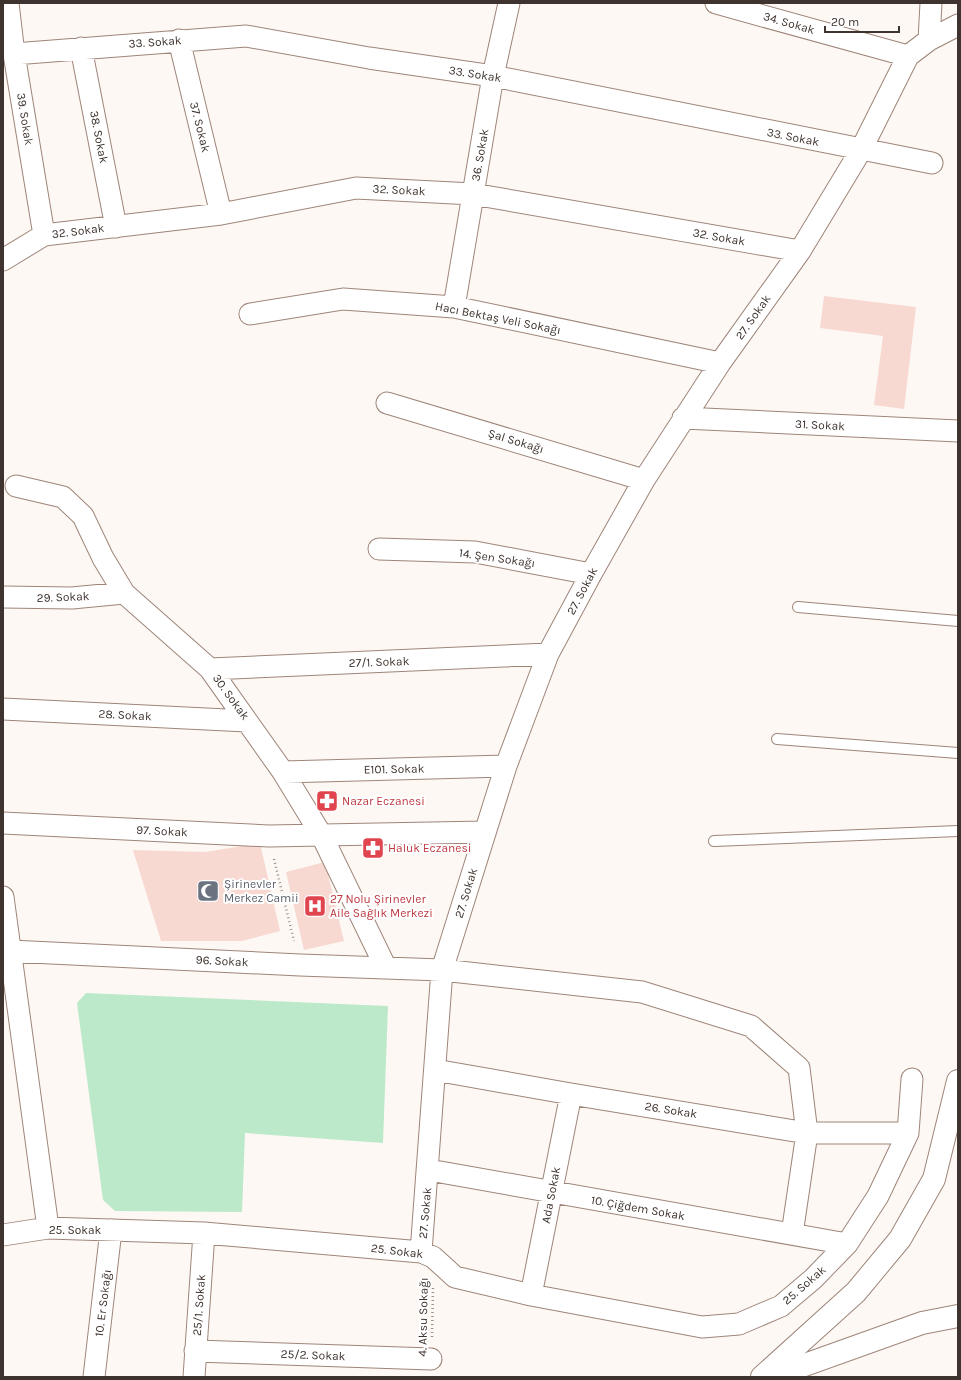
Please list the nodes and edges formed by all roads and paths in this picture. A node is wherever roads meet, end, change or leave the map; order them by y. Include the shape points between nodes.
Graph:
1 (8, 3) edge
2 (509, 3) edge
3 (716, 3) edge
4 (931, 3) edge
5 (958, 25) edge
6 (178, 40) junction
7 (929, 40) junction
8 (81, 48) junction
9 (14, 54) junction
10 (908, 56) junction
11 (493, 76) junction
12 (861, 150) junction
13 (932, 163) dead end
14 (473, 194) junction
15 (222, 214) junction
16 (116, 226) junction
17 (44, 235) junction
18 (800, 251) junction
19 (3, 260) edge
20 (454, 307) junction
21 (250, 314) dead end
22 (720, 363) junction
23 (387, 402) dead end
24 (683, 418) junction
25 (958, 431) edge
26 (644, 480) junction
27 (16, 486) dead end
28 (379, 549) dead end
29 (590, 574) junction
30 (124, 593) junction
31 (3, 597) edge
32 (798, 607) dead end
33 (958, 621) edge
34 (548, 654) junction
35 (210, 669) junction
36 (3, 709) edge
37 (248, 721) junction
38 (777, 739) dead end
39 (958, 753) edge
40 (506, 766) junction
41 (283, 772) junction
42 (3, 823) edge
43 (958, 831) edge
44 (485, 832) junction
45 (269, 836) junction
46 (322, 836) junction
47 (714, 841) dead end
48 (3, 897) edge
49 (6, 949) edge
50 (300, 965) junction
51 (386, 968) junction
52 (442, 970) junction
53 (435, 1070) junction
54 (912, 1079) dead end
55 (958, 1081) edge
56 (571, 1094) junction
57 (807, 1132) junction
58 (908, 1133) junction
59 (429, 1170) junction
60 (551, 1193) junction
61 (48, 1228) junction
62 (111, 1230) junction
63 (204, 1233) junction
64 (792, 1234) junction
65 (3, 1235) edge
66 (847, 1244) junction
67 (427, 1254) junction
68 (531, 1295) junction
69 (958, 1316) edge
70 (922, 1323) junction
71 (958, 1329) edge
72 (195, 1351) junction
73 (431, 1359) joint
74 (94, 1377) edge
75 (194, 1377) edge
76 (762, 1377) edge
77 (772, 1377) edge

1 - 9 street, 39. Sokak
2 - 11 street, 36. Sokak
3 - 10 street, 34. Sokak
4 - 7 street
5 - 7 street, 27. Sokak
6 - 8 street, 33. Sokak
6 - 11 street, 33. Sokak via 246,36 369,58
6 - 15 street, 37. Sokak
7 - 10 street, 27. Sokak
8 - 9 street, 33. Sokak
8 - 16 street, 38. Sokak
9 - 17 street, 39. Sokak
10 - 12 street, 27. Sokak
11 - 12 street, 33. Sokak
11 - 14 street, 36. Sokak
12 - 13 street, 33. Sokak
12 - 18 street, 27. Sokak
14 - 15 street, 32. Sokak via 356,188
14 - 18 street, 32. Sokak
14 - 20 street, 36. Sokak
15 - 16 street, 32. Sokak
16 - 17 street, 32. Sokak
17 - 19 street, 32. Sokak
18 - 22 street, 27. Sokak
20 - 21 street, Hacı Bektaş Veli Sokağı via 343,298
20 - 22 street, Hacı Bektaş Veli Sokağı
22 - 24 street, 27. Sokak
23 - 26 street, Şal Sokağı
24 - 25 street, 31. Sokak
24 - 26 street, 27. Sokak
26 - 29 street, 27. Sokak
27 - 30 street, 30. Sokak via 62,497 83,516
28 - 29 street, 14. Şen Sokağı via 475,552
29 - 34 street, 27. Sokak
30 - 31 street, 29. Sokak via 72,598
30 - 35 street, 30. Sokak
32 - 33 lane
34 - 35 street, 27/1. Sokak
34 - 40 street, 27. Sokak
35 - 37 street, 30. Sokak
36 - 37 street, 28. Sokak
37 - 41 street, 30. Sokak
38 - 39 lane
40 - 41 street, E101. Sokak
40 - 44 street, 27. Sokak
41 - 46 street, 30. Sokak
42 - 45 street, 97. Sokak
43 - 47 lane
44 - 46 street, 97. Sokak
44 - 52 street, 27. Sokak
45 - 46 street, 97. Sokak
45 - 50 path
46 - 51 street, 30. Sokak
48 - 49 street
49 - 50 street, 96. Sokak
49 - 61 street
50 - 51 street, 96. Sokak
51 - 52 street, 96. Sokak
52 - 53 street, 27. Sokak
52 - 57 street, 96. Sokak via 642,992 751,1026 799,1068
53 - 56 street, 26. Sokak
53 - 59 street, 27. Sokak
54 - 58 street
55 - 76 highway via 934,1179 900,1239 856,1292
56 - 57 street, 26. Sokak
56 - 60 street, Ada Sokak
57 - 58 street, 26. Sokak
57 - 64 street, 96. Sokak
58 - 66 street, 25. Sokak via 878,1196
59 - 60 street, 10. Çiğdem Sokak
59 - 67 street, 27. Sokak
60 - 64 street, 10. Çiğdem Sokak
60 - 68 street, Ada Sokak
61 - 62 street, 25. Sokak
61 - 65 street, 25. Sokak
62 - 63 street, 25. Sokak
62 - 74 street, 10. Er Sokağı
63 - 67 street, 25. Sokak
63 - 72 street, 25/1. Sokak
64 - 66 street, 10. Çiğdem Sokak
66 - 68 street, 25. Sokak via 782,1306 739,1324 702,1327
67 - 68 street, 25. Sokak via 455,1277
67 - 73 path, 4. Aksu Sokağı
69 - 70 highway
70 - 71 highway
70 - 77 highway
72 - 73 street, 25/2. Sokak
72 - 75 street, 25/1. Sokak

